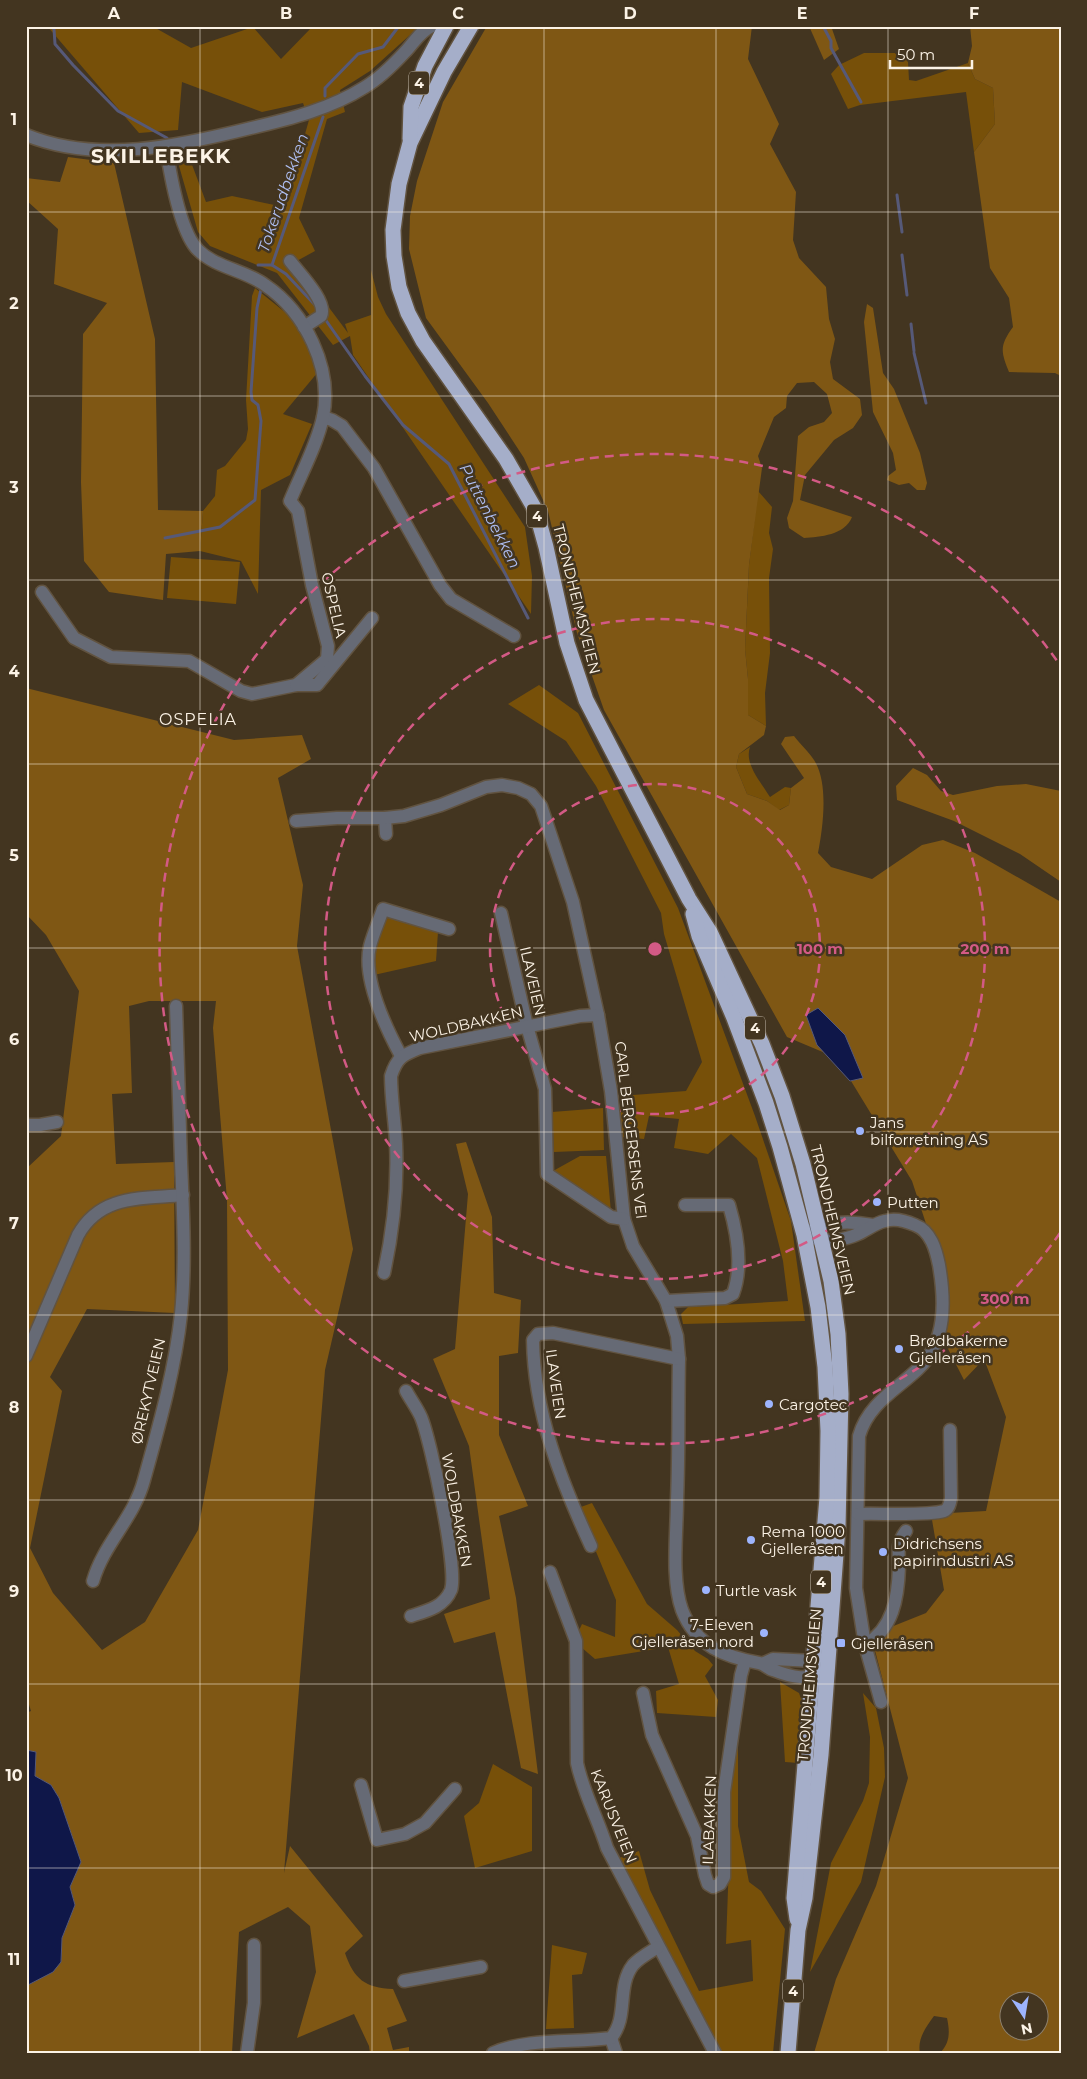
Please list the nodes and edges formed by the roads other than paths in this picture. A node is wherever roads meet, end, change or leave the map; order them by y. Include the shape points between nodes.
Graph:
1 (441, 26) edge
2 (467, 32) edge
3 (26, 135) edge
4 (410, 143) junction
5 (166, 147) junction
6 (290, 261) dead end
7 (304, 327) junction
8 (323, 418) junction
9 (42, 592) dead end
10 (372, 618) dead end
11 (514, 636) dead end
12 (296, 685) junction
13 (385, 818) junction
14 (296, 821) dead end
15 (386, 834) dead end
16 (689, 899) junction
17 (501, 912) dead end
18 (449, 929) dead end
19 (176, 1006) dead end
20 (598, 1015) junction
21 (527, 1026) junction
22 (401, 1056) junction
23 (57, 1122) dead end
24 (26, 1125) edge
25 (183, 1195) junction
26 (685, 1205) dead end
27 (624, 1219) junction
28 (873, 1225) junction
29 (819, 1226) junction
30 (804, 1235) junction
31 (823, 1241) junction
32 (384, 1273) dead end
33 (666, 1301) junction
34 (26, 1356) edge
35 (679, 1360) junction
36 (406, 1391) dead end
37 (950, 1430) dead end
38 (858, 1514) junction
39 (906, 1531) dead end
40 (590, 1546) dead end
41 (550, 1572) dead end
42 (93, 1581) dead end
43 (411, 1616) dead end
44 (865, 1645) junction
45 (745, 1661) junction
46 (814, 1661) junction
47 (762, 1664) junction
48 (828, 1673) junction
49 (813, 1678) junction
50 (643, 1693) dead end
51 (881, 1702) dead end
52 (361, 1786) dead end
53 (455, 1789) dead end
54 (798, 1930) junction
55 (254, 1945) dead end
56 (658, 1947) junction
57 (481, 1967) dead end
58 (404, 1981) dead end
59 (610, 2038) junction
60 (247, 2053) edge
61 (493, 2053) edge
62 (616, 2053) edge
63 (715, 2053) edge
64 (788, 2053) edge

1 - 2 street
1 - 4 highway, TRONDHEIMSVEIEN / 4 via 411,106
1 - 5 street via 420,34 396,62 374,80 339,100 266,124
2 - 4 highway, TRONDHEIMSVEIEN / 4
3 - 5 street via 84,148
4 - 16 highway, TRONDHEIMSVEIEN / 4 via 396,200 393,230 395,266 403,299 423,341 529,497 543,535 567,643 586,700
5 - 7 street, OSPELIA via 182,218 193,244 211,260 265,284 282,298
6 - 7 street via 323,307 321,316
7 - 8 street, OSPELIA via 315,348 322,373
8 - 11 street via 342,426 374,468 451,599
8 - 12 street, OSPELIA via 290,501 298,511 328,646 327,659
9 - 12 street, OSPELIA via 74,638 111,657 189,661 241,692 252,694
10 - 12 street via 317,685
13 - 14 street, CARL BERGERSENS VEI
13 - 15 street
13 - 20 street, CARL BERGERSENS VEI via 421,812 486,787 502,785 531,794 542,806 573,902
16 - 29 highway, TRONDHEIMSVEIEN / 4 via 710,932 762,1044 790,1120
16 - 30 highway, TRONDHEIMSVEIEN / 4 via 699,936 766,1103
17 - 21 street, ILAVEIEN
18 - 22 street, WOLDBAKKEN via 384,910 370,946 370,977 384,1025
19 - 25 street, ØREKYTVEIEN
20 - 21 street, WOLDBAKKEN
20 - 27 street, CARL BERGERSENS VEI via 611,1091
21 - 22 street, WOLDBAKKEN via 420,1048
21 - 27 street, ILAVEIEN via 545,1089 547,1174 611,1217
22 - 32 street, WOLDBAKKEN via 391,1076 396,1145 395,1206
23 - 24 street
25 - 34 street via 118,1202 100,1209 88,1219 78,1235
25 - 42 street, ØREKYTVEIEN via 182,1299 167,1395 140,1494 132,1512 107,1548
26 - 33 street via 730,1206 736,1225 736,1286 733,1294 725,1298
27 - 33 street, CARL BERGERSENS VEI via 633,1246
28 - 29 street via 855,1222
28 - 31 street via 857,1234
28 - 38 street via 886,1220 906,1222 929,1236 937,1256 943,1306 941,1328 928,1357 881,1399 862,1428 859,1436
29 - 30 street
29 - 31 highway, TRONDHEIMSVEIEN / 4
30 - 31 street
30 - 46 highway, TRONDHEIMSVEIEN / 4 via 818,1307 828,1430 826,1516
31 - 48 highway, TRONDHEIMSVEIEN / 4 via 838,1334 841,1394 839,1507
33 - 35 street, CARL BERGERSENS VEI via 677,1336
35 - 40 street, ILAVEIEN via 553,1333 538,1334 533,1340 545,1426 565,1490
35 - 45 street, CARL BERGERSENS VEI via 677,1590 682,1611 701,1638 724,1655
36 - 43 street, WOLDBAKKEN via 421,1418 438,1478 452,1569 451,1589 446,1599 436,1608
37 - 38 street via 952,1498 948,1508 931,1512
38 - 44 street via 856,1588
39 - 44 street via 899,1540 895,1604 891,1616 882,1633
41 - 56 street, KARUSVEIEN via 576,1642 577,1763 580,1779 607,1848
44 - 51 street
45 - 47 street, CARL BERGERSENS VEI
45 - 50 street, ILABAKKEN via 724,1792 724,1877 713,1887 704,1875 697,1836 652,1735
46 - 47 street, CARL BERGERSENS VEI via 773,1659
46 - 48 street
46 - 49 highway, TRONDHEIMSVEIEN / 4
47 - 49 street, CARL BERGERSENS VEI via 788,1675
48 - 49 street, CARL BERGERSENS VEI
48 - 54 highway, TRONDHEIMSVEIEN / 4 via 805,1898
49 - 54 highway, TRONDHEIMSVEIEN / 4 via 794,1898
52 - 53 street via 377,1840 406,1834 426,1823
54 - 64 highway, TRONDHEIMSVEIEN / 4
55 - 60 street via 254,2004
56 - 59 street via 634,1965 628,1975 621,2020
56 - 63 street, KARUSVEIEN
57 - 58 street
59 - 61 street via 537,2043 508,2047
59 - 62 street

